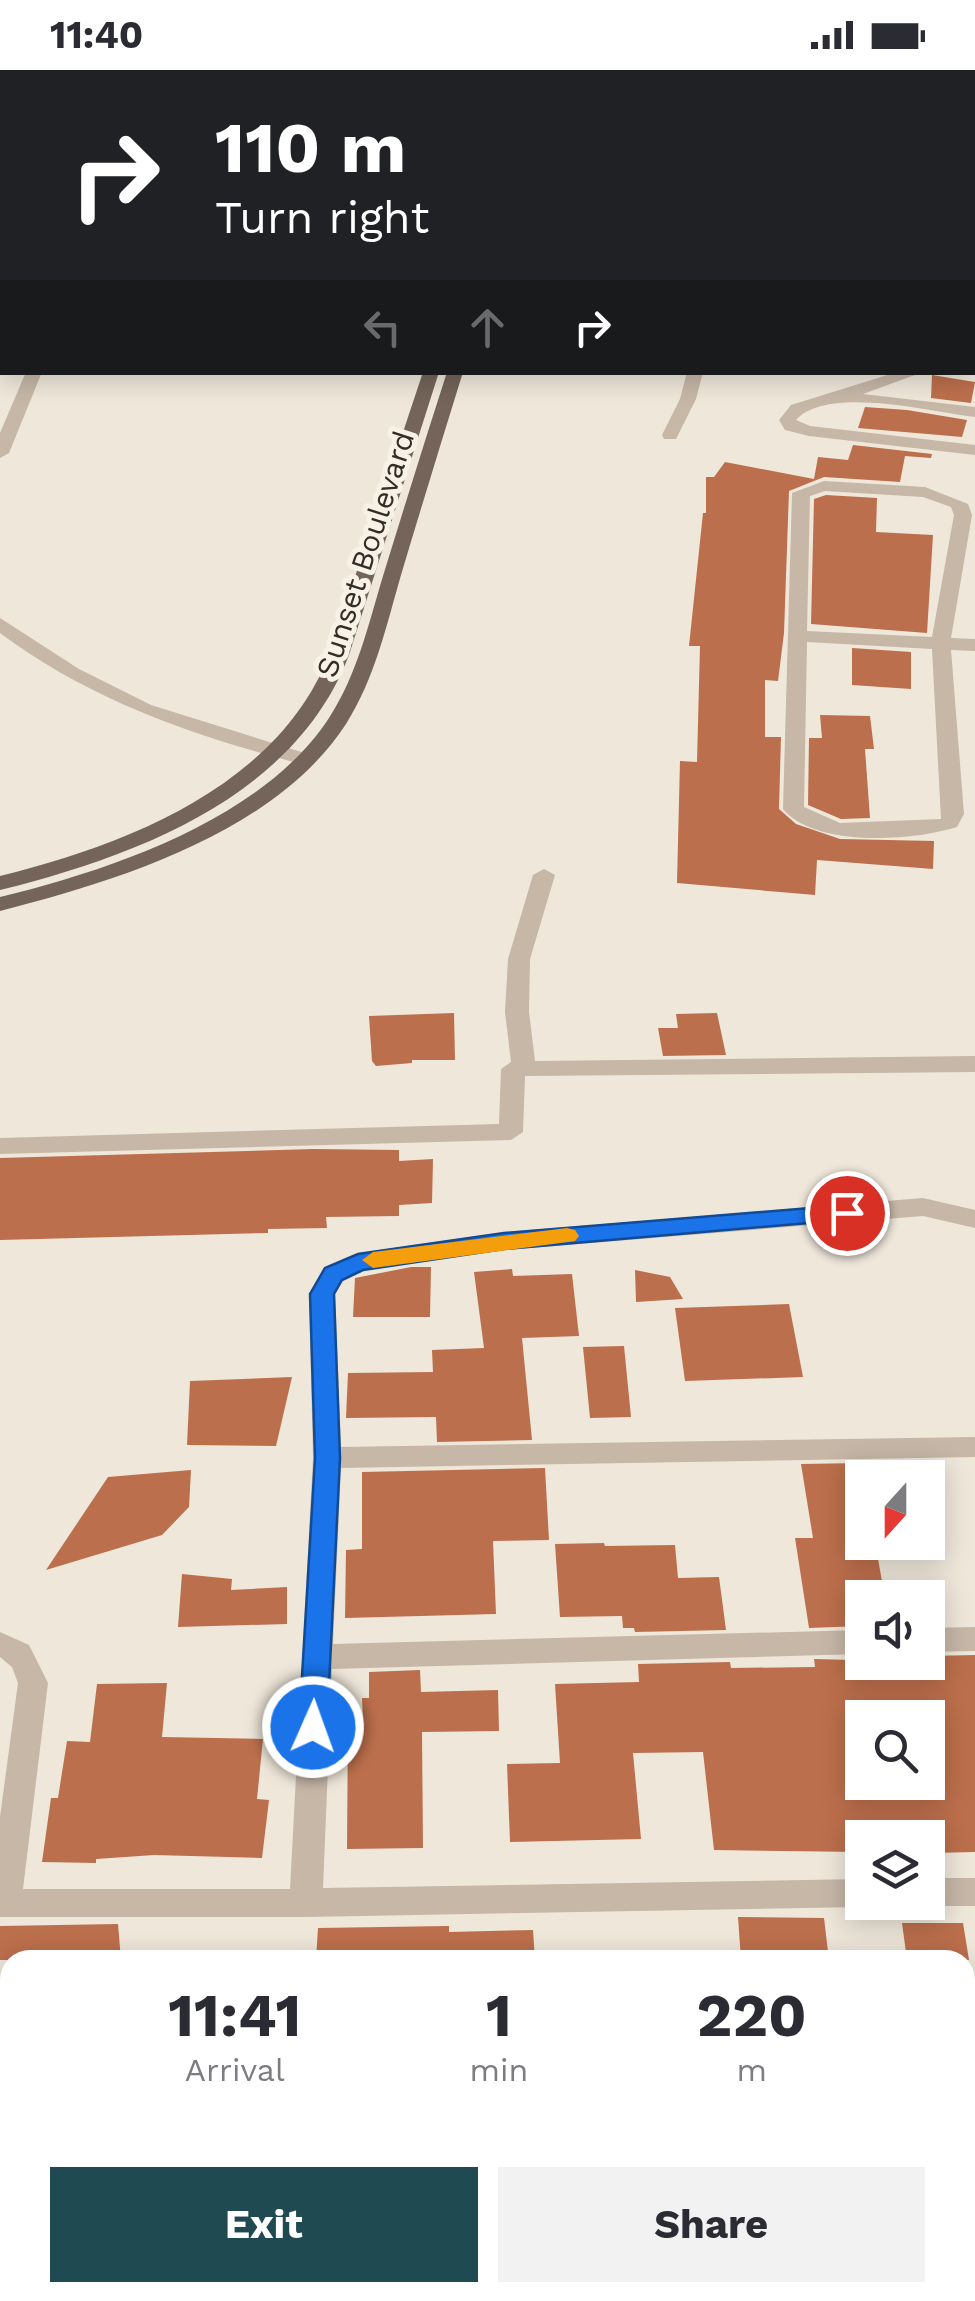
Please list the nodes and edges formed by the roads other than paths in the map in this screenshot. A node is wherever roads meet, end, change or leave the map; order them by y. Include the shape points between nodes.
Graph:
1 (33, 375) edge
2 (430, 375) edge
3 (453, 375) edge
4 (695, 375) edge
5 (905, 375) edge
6 (845, 396) junction
7 (975, 412) edge
8 (670, 435) dead end
9 (975, 450) edge
10 (0, 452) edge
11 (0, 624) edge
12 (798, 636) junction
13 (941, 643) junction
14 (975, 645) edge
15 (273, 751) junction
16 (304, 759) junction
17 (544, 875) dead end
18 (0, 883) edge
19 (0, 904) edge
20 (975, 1064) edge
21 (524, 1068) junction
22 (0, 1146) edge
23 (975, 1219) edge
24 (975, 1447) edge
25 (327, 1458) junction
26 (975, 1639) edge
27 (945, 1640) edge
28 (845, 1642) edge
29 (0, 1644) edge
30 (316, 1657) junction
31 (945, 1892) edge
32 (975, 1892) edge
33 (845, 1894) edge
34 (3, 1903) edge
35 (306, 1903) junction

1 - 10 street
2 - 15 main road, Sunset Boulevard via 331,675
3 - 16 main road, Sunset Boulevard via 361,678
4 - 8 street
5 - 6 street
6 - 7 street
6 - 9 street via 797,408 788,420 830,434
11 - 15 street via 102,692 172,722
12 - 13 street
12 - 13 street via 801,493 824,486 924,492 959,504 963,515
12 - 13 street via 793,809 824,827 950,823
13 - 14 street
15 - 16 street
15 - 18 main road, Sunset Boulevard via 174,820
16 - 19 main road, Sunset Boulevard via 266,792 195,835 83,881
17 - 21 street via 519,959
20 - 21 street
21 - 22 street via 513,1069 511,1132
23 - 25 street via 923,1207 504,1241 358,1262 333,1274 322,1294
24 - 25 street
25 - 30 street
26 - 27 street
28 - 30 street
29 - 34 street via 28,1663 34,1683
30 - 35 street
31 - 32 street
33 - 35 street
34 - 35 street

